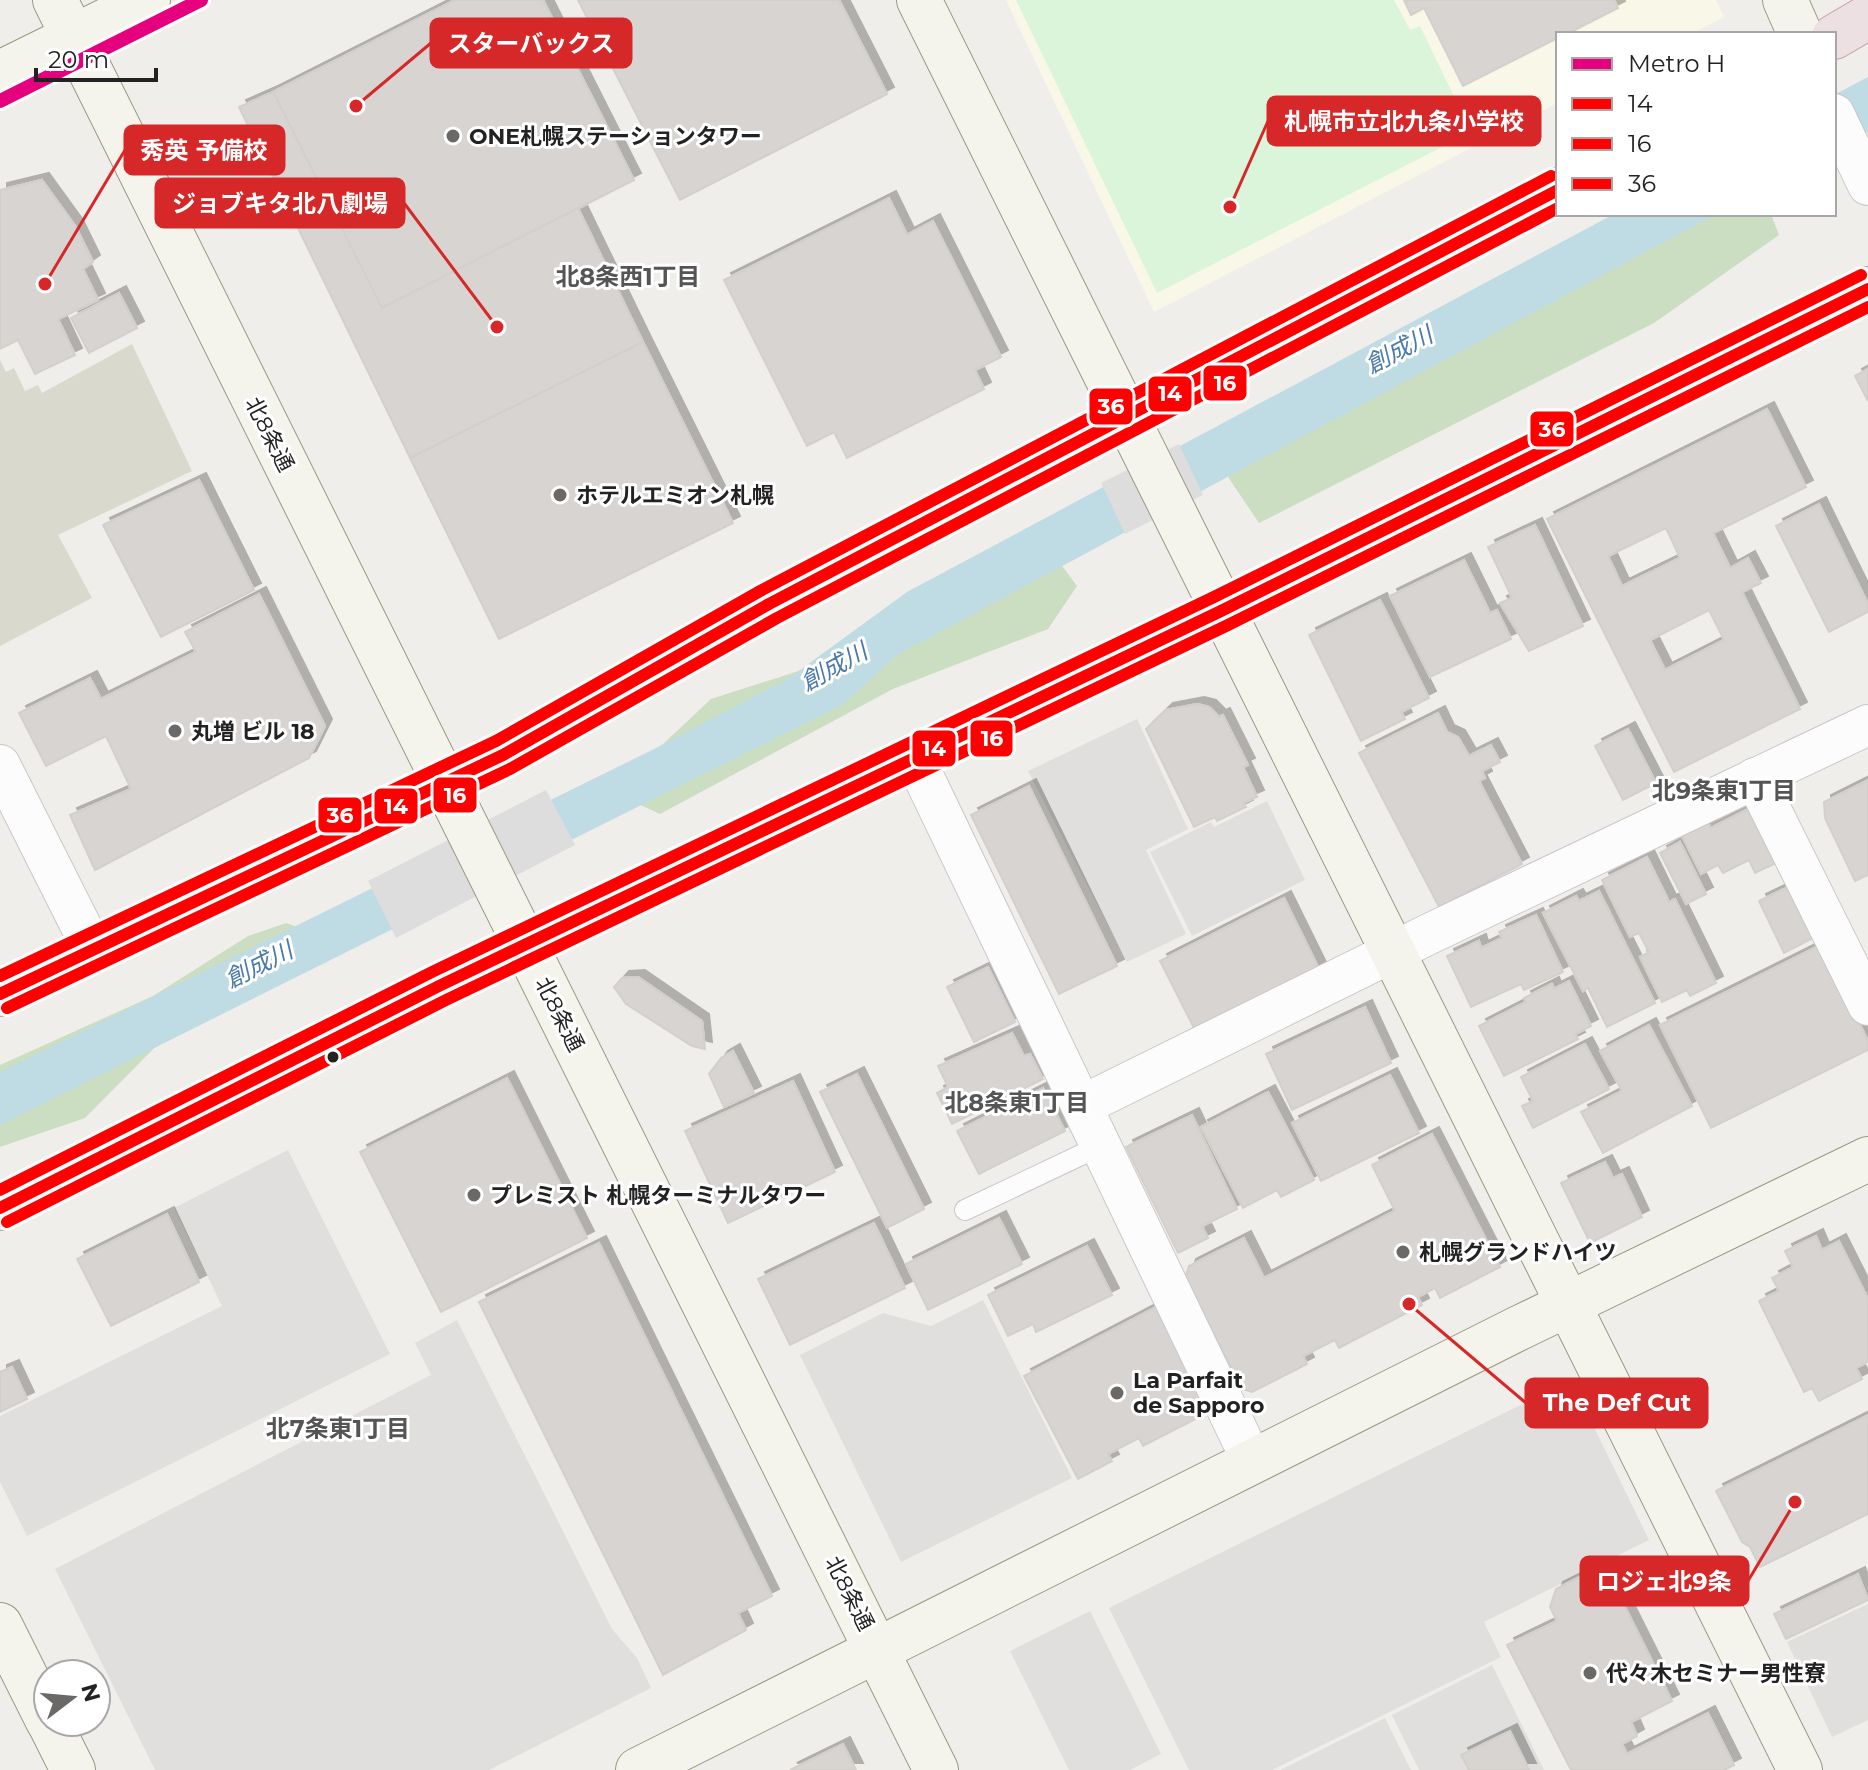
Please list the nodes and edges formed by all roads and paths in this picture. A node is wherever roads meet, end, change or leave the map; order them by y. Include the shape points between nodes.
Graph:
1 (148, 0) edge
2 (919, 0) edge
3 (1785, 0) edge
4 (1868, 17) edge
5 (64, 18) edge
6 (1799, 32) edge
7 (1836, 36) edge
8 (0, 73) edge
9 (1840, 127) edge
10 (1868, 185) edge
11 (1556, 191) edge
12 (1868, 289) edge
13 (1125, 417) junction
14 (1221, 611) junction
15 (1868, 725) edge
16 (914, 757) junction
17 (0, 765) edge
18 (1755, 778) junction
19 (446, 782) junction
20 (526, 946) junction
21 (92, 948) junction
22 (1396, 953) junction
23 (0, 994) edge
24 (1868, 1005) edge
25 (1083, 1105) junction
26 (1102, 1145) junction
27 (1868, 1159) edge
28 (0, 1208) edge
29 (965, 1210) dead end
30 (1568, 1304) junction
31 (1253, 1463) junction
32 (0, 1625) edge
33 (879, 1650) junction
34 (32, 1689) edge
35 (57, 1738) edge
36 (73, 1770) edge
37 (638, 1770) edge
38 (936, 1770) edge
39 (1800, 1770) edge

1 - 5 street
2 - 13 street
3 - 6 street
4 - 7 highway
5 - 8 street
5 - 19 street, 北8条通
9 - 10 street
11 - 13 highway
12 - 14 highway
13 - 14 street
13 - 19 highway
14 - 16 highway
14 - 22 street
15 - 18 street
16 - 20 highway
16 - 25 street
17 - 21 street
18 - 22 street
18 - 24 street
19 - 20 street, 北8条通
19 - 21 highway
20 - 28 highway
20 - 33 street, 北8条通
21 - 23 highway
22 - 25 street
22 - 30 street
25 - 26 street
26 - 29 lane
26 - 31 street
27 - 30 street
30 - 31 street
30 - 39 street
31 - 33 street
32 - 34 street
33 - 37 street
33 - 38 street, 北8条通
35 - 36 street

